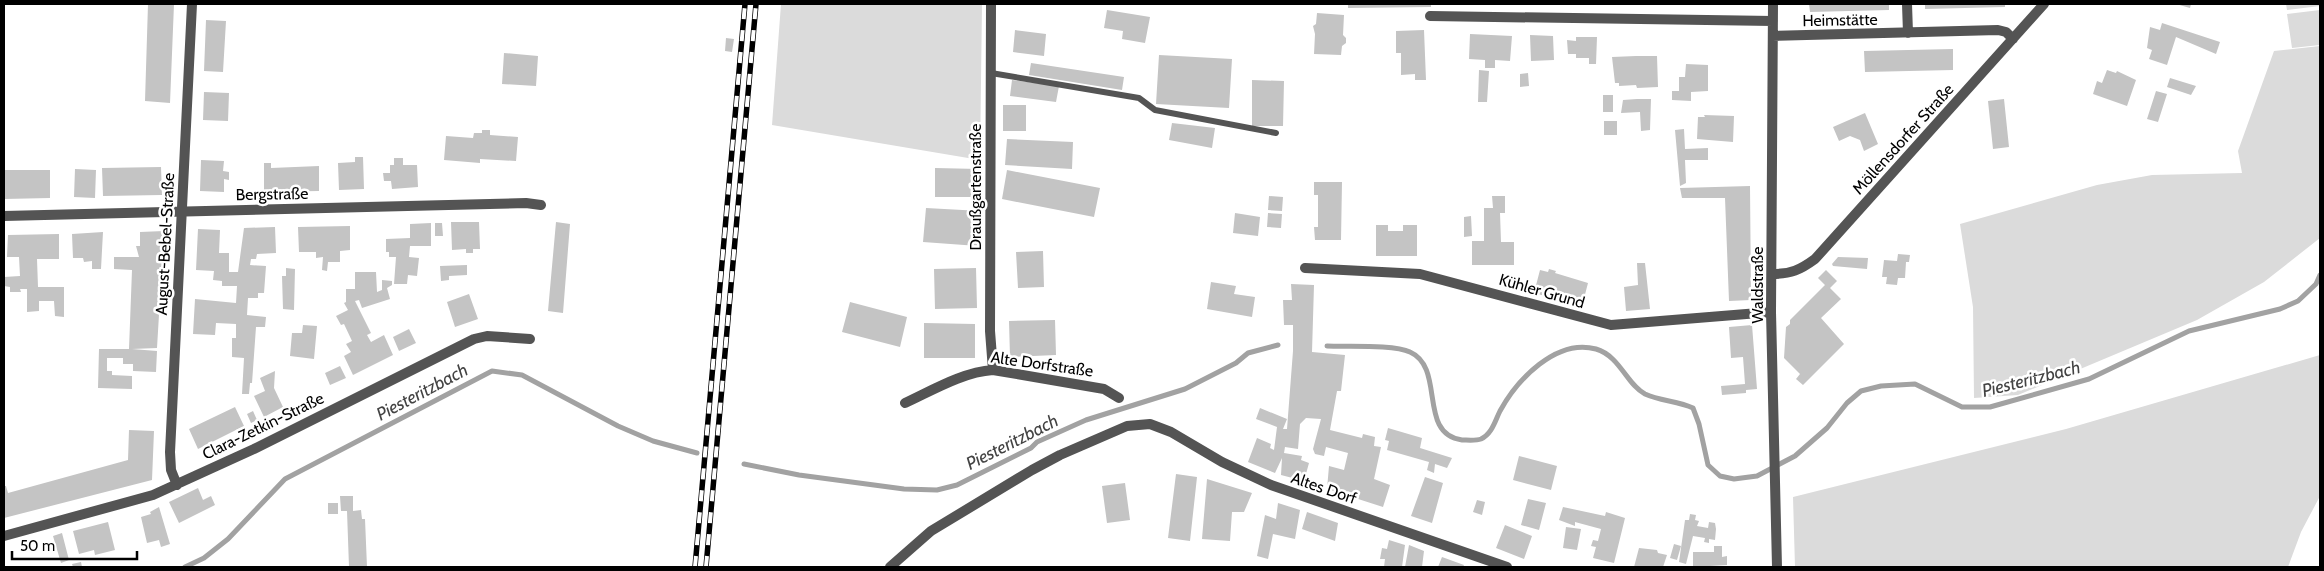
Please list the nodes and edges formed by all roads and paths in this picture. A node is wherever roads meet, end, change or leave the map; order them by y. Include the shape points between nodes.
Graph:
1 (192, 4) edge
2 (991, 4) edge
3 (1773, 4) edge
4 (1907, 4) edge
5 (2044, 4) edge
6 (1430, 16) dead end
7 (1773, 21) junction
8 (1908, 33) junction
9 (1774, 36) junction
10 (2013, 39) junction
11 (991, 73) junction
12 (1276, 133) dead end
13 (541, 205) dead end
14 (182, 212) junction
15 (4, 216) edge
16 (1305, 268) dead end
17 (1772, 274) junction
18 (1771, 312) junction
19 (530, 339) dead end
20 (993, 370) junction
21 (1119, 398) dead end
22 (905, 403) dead end
23 (177, 484) junction
24 (4, 536) edge
25 (890, 567) edge
26 (1507, 567) edge
27 (1777, 567) edge

1 - 14 street, August-Bebel-Straße
2 - 11 street, Draußgartenstraße
3 - 7 street, Waldstraße
4 - 8 street
5 - 10 street, Möllensdorfer Straße
6 - 7 street
7 - 9 street, Waldstraße
8 - 9 street, Heimstätte
8 - 10 street, Heimstätte via 1998,30
9 - 17 street, Waldstraße
10 - 17 street, Möllensdorfer Straße via 1815,259 1801,270
11 - 12 lane via 1139,98 1155,110
11 - 20 street, Draußgartenstraße via 990,331
13 - 14 street, Bergstraße
14 - 15 street, Bergstraße
14 - 23 street, August-Bebel-Straße via 170,452
16 - 18 street, Kühler Grund via 1420,274 1611,325
17 - 18 street, Waldstraße
18 - 27 street, Waldstraße
19 - 23 street, Clara-Zetkin-Straße via 486,336 474,340
20 - 21 street, Alte Dorfstraße via 1104,389
20 - 22 street, Alte Dorfstraße via 965,376
23 - 24 street, Clara-Zetkin-Straße via 145,497
25 - 26 street, Altes Dorf via 931,532 1012,482 1093,440 1138,424 1160,427 1271,485

